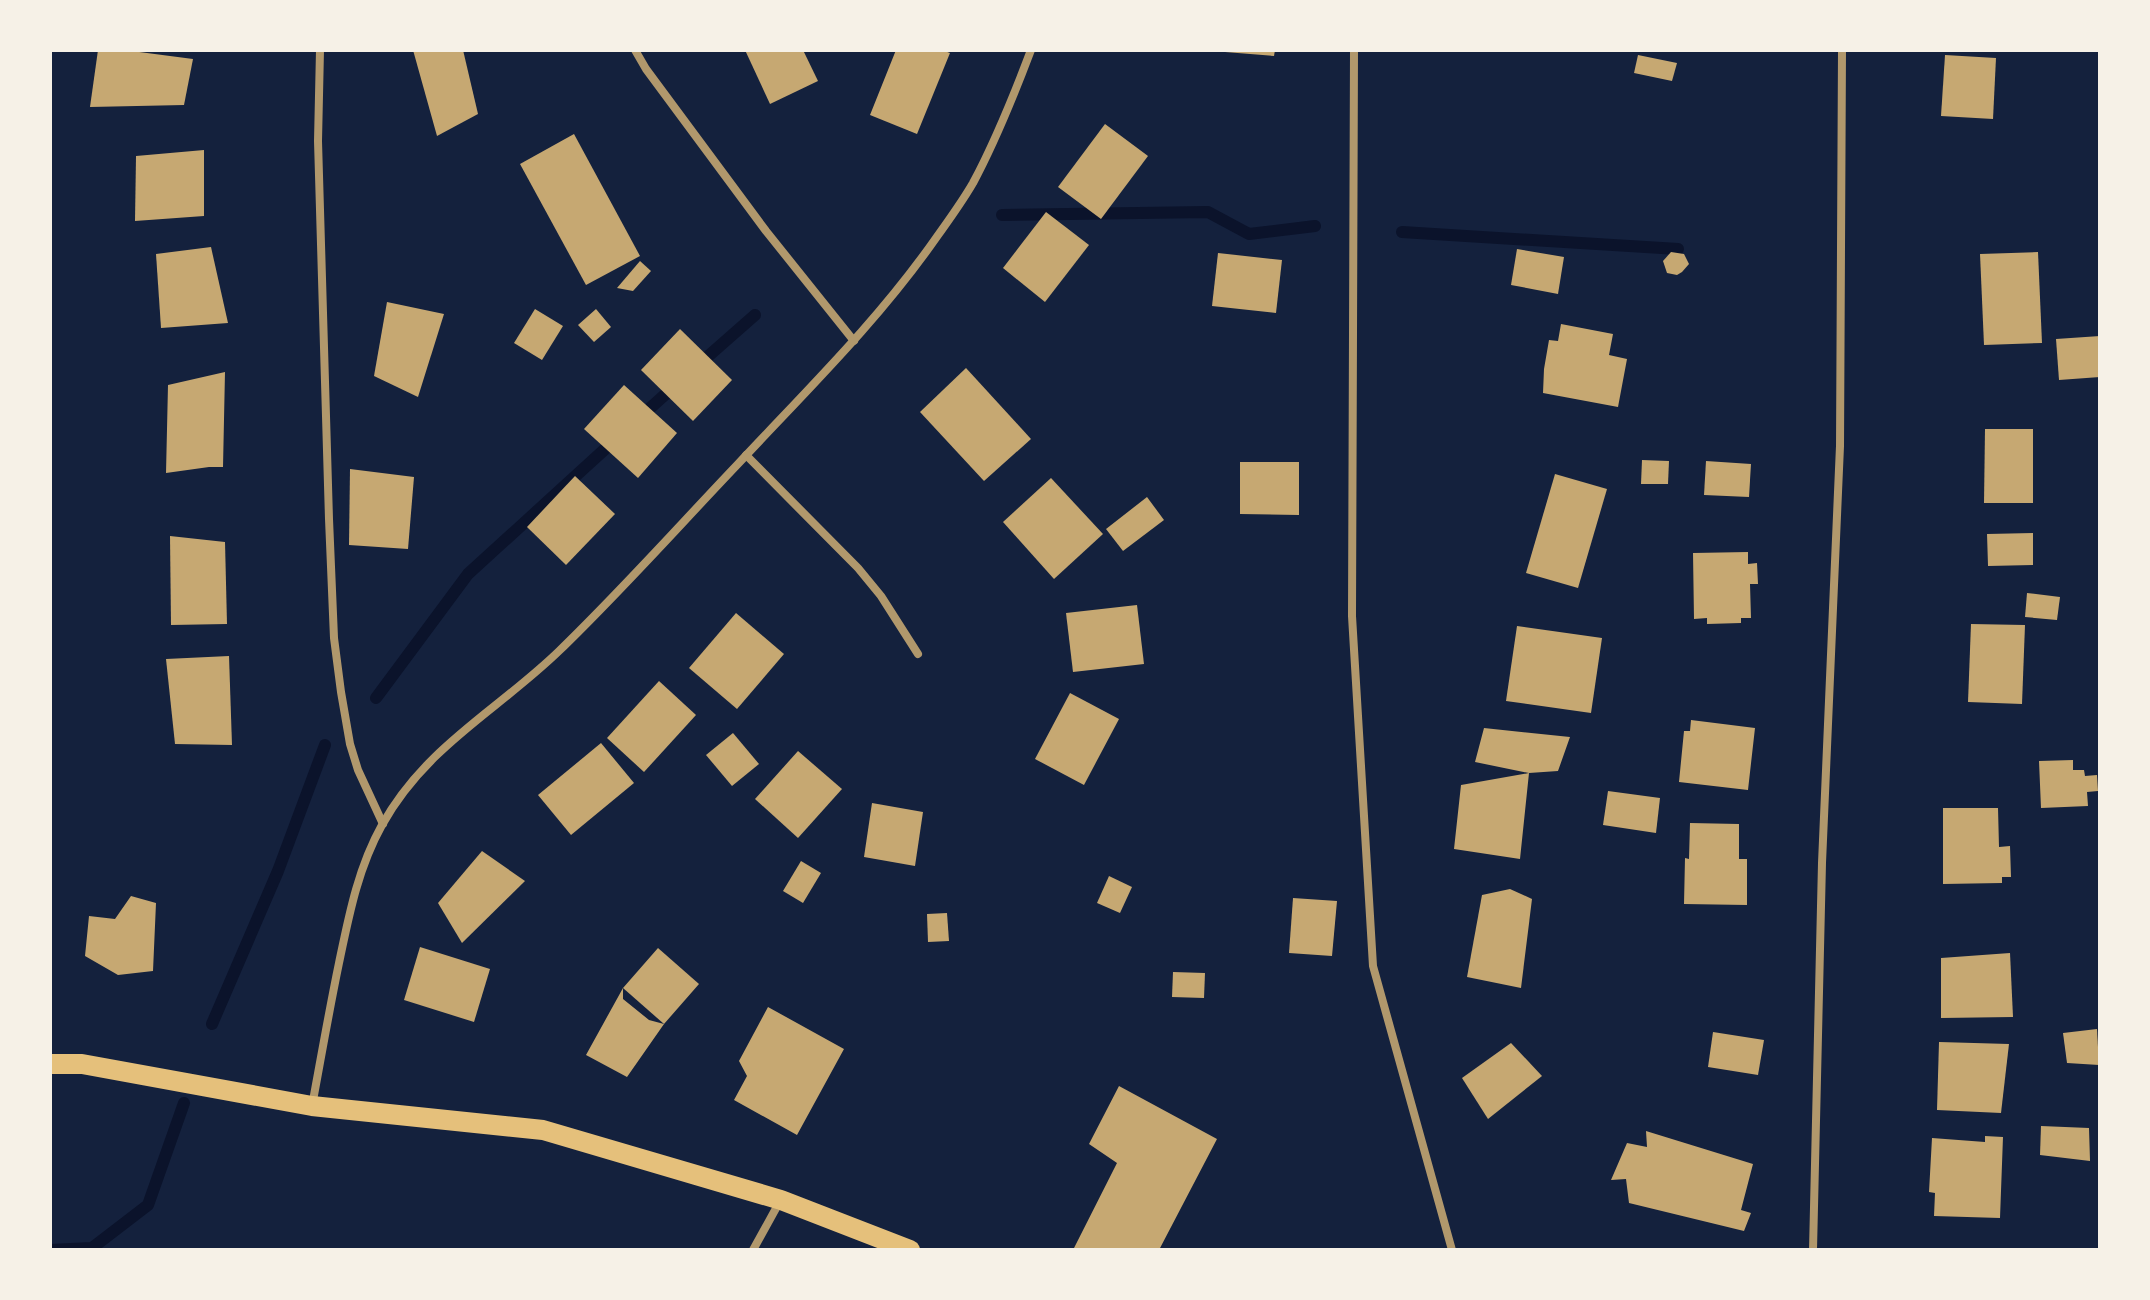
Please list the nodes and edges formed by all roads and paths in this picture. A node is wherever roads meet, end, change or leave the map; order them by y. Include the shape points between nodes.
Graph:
1 (320, 50) edge
2 (635, 50) edge
3 (1031, 50) edge
4 (1354, 50) edge
5 (1842, 50) edge
6 (854, 341) junction
7 (746, 455) junction
8 (918, 654) dead end
9 (383, 824) junction
10 (50, 1064) edge
11 (312, 1106) junction
12 (781, 1200) junction
13 (753, 1250) edge
14 (910, 1250) edge
15 (1452, 1250) edge
16 (1813, 1250) edge

1 - 9 street via 318,141 334,638 350,744
2 - 6 street via 766,231
3 - 6 street via 971,185 918,264
4 - 15 street via 1352,616 1373,966
5 - 16 street via 1840,446
6 - 7 street
7 - 8 street via 858,568
7 - 9 street via 558,652 430,761
9 - 11 street via 352,903
10 - 11 main road via 82,1064
11 - 12 main road via 543,1130
12 - 13 street
12 - 14 main road

